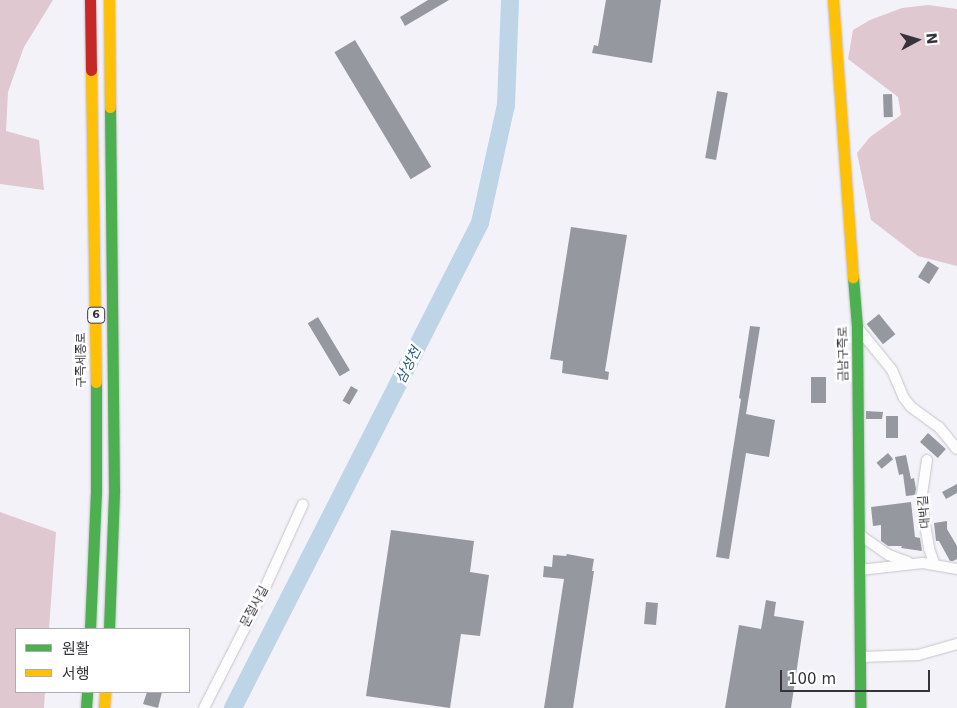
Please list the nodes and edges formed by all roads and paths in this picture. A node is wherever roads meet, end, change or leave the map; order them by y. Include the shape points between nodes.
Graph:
1 (90, 0) edge
2 (109, 0) edge
3 (833, 0) edge
4 (858, 327) junction
5 (957, 449) edge
6 (927, 460) dead end
7 (303, 504) dead end
8 (860, 535) junction
9 (934, 563) junction
10 (912, 564) junction
11 (957, 569) edge
12 (860, 570) junction
13 (90, 628) edge
14 (109, 628) edge
15 (957, 644) edge
16 (860, 657) junction
17 (87, 693) edge
18 (105, 693) edge
19 (86, 708) edge
20 (104, 708) edge
21 (204, 708) edge
22 (860, 708) edge

1 - 13 main road, 구즉세종로 / 6 via 96,313 96,492
2 - 14 main road, 6 via 114,490
3 - 4 main road, 금남구즉로
4 - 5 street via 892,370 911,407 939,427
4 - 8 main road, 금남구즉로
6 - 9 street, 대박길 via 921,501
7 - 21 street, 문절사길
8 - 10 street via 889,555
8 - 12 main road, 금남구즉로
9 - 10 street
9 - 11 street
10 - 12 street
12 - 16 main road, 금남구즉로
15 - 16 street via 918,655
16 - 22 main road, 금남구즉로
17 - 19 main road
18 - 20 main road

